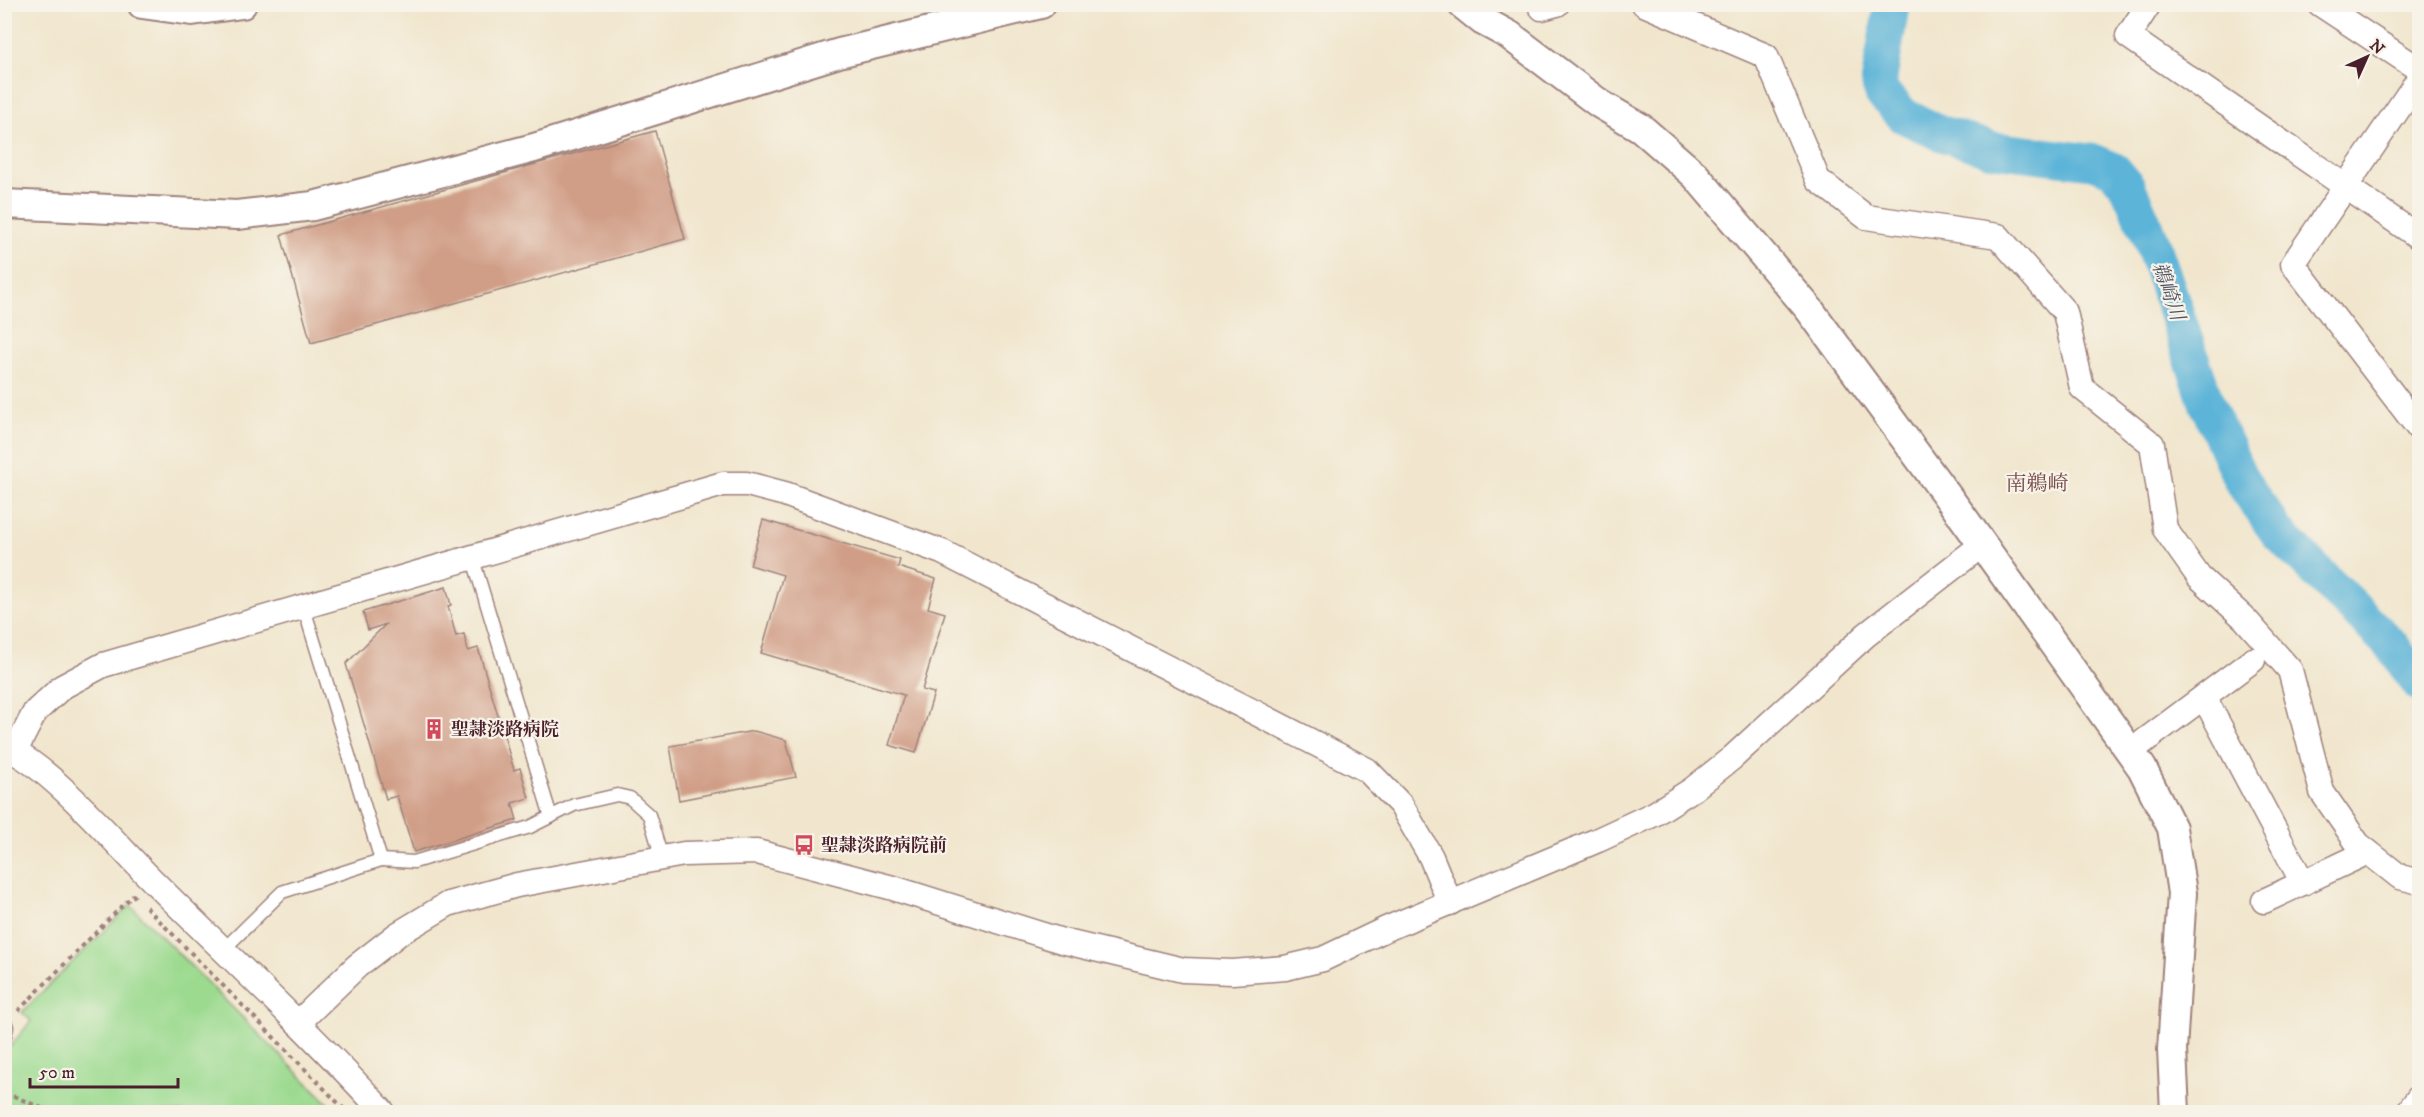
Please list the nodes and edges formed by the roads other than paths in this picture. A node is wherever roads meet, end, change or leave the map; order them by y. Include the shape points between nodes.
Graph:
1 (142, 4) edge
2 (242, 4) edge
3 (1041, 4) edge
4 (1539, 4) edge
5 (1557, 4) edge
6 (1644, 4) edge
7 (2149, 4) edge
8 (2320, 4) edge
9 (1477, 10) edge
10 (2420, 70) edge
11 (2420, 76) edge
12 (2345, 187) junction
13 (4, 204) edge
14 (2420, 238) edge
15 (2420, 430) edge
16 (1983, 544) junction
17 (472, 556) junction
18 (303, 605) junction
19 (2253, 660) dead end
20 (2204, 697) junction
21 (10, 749) edge
22 (2131, 751) junction
23 (551, 817) junction
24 (2368, 852) junction
25 (662, 858) junction
26 (381, 860) junction
27 (2420, 882) edge
28 (2303, 883) junction
29 (2264, 902) dead end
30 (1450, 903) junction
31 (224, 950) junction
32 (4, 1019) edge
33 (297, 1023) junction
34 (4, 1040) edge
35 (2420, 1096) edge
36 (383, 1113) edge
37 (2175, 1113) edge
38 (2408, 1113) edge

1 - 2 street via 192,11
3 - 13 street via 839,53 534,148 313,206 237,215
4 - 5 street via 1542,8
6 - 24 street via 1766,56 1818,180 1866,216 1998,236 2065,312 2082,388 2152,444 2165,529 2199,577 2245,619 2290,670 2322,792 2358,844
7 - 12 street via 2128,36
8 - 10 street
9 - 16 street via 1600,104 1641,128 1695,175 1809,309
11 - 12 street
12 - 14 street
12 - 15 street via 2293,264
16 - 22 street
16 - 30 street via 1866,635 1693,789 1654,814
17 - 18 street
17 - 23 lane
17 - 30 street via 723,484 747,484 785,494 942,552 1367,770 1401,805 1431,857
18 - 21 street via 103,665 62,687 35,712
18 - 26 lane
19 - 20 street
20 - 22 street
20 - 28 street
21 - 31 street via 62,789
22 - 37 street via 2156,791 2172,828 2180,874 2172,1050
23 - 25 lane via 585,802 617,795 630,798 649,815
23 - 26 lane via 414,862
24 - 27 street via 2400,877
24 - 28 street
25 - 30 street via 758,852 893,888 1062,941 1183,970 1285,968 1323,959
25 - 33 street via 517,885 448,904 398,934 357,966
26 - 31 lane via 282,892
28 - 29 street
31 - 33 street
32 - 34 lane
33 - 36 street
35 - 38 street

